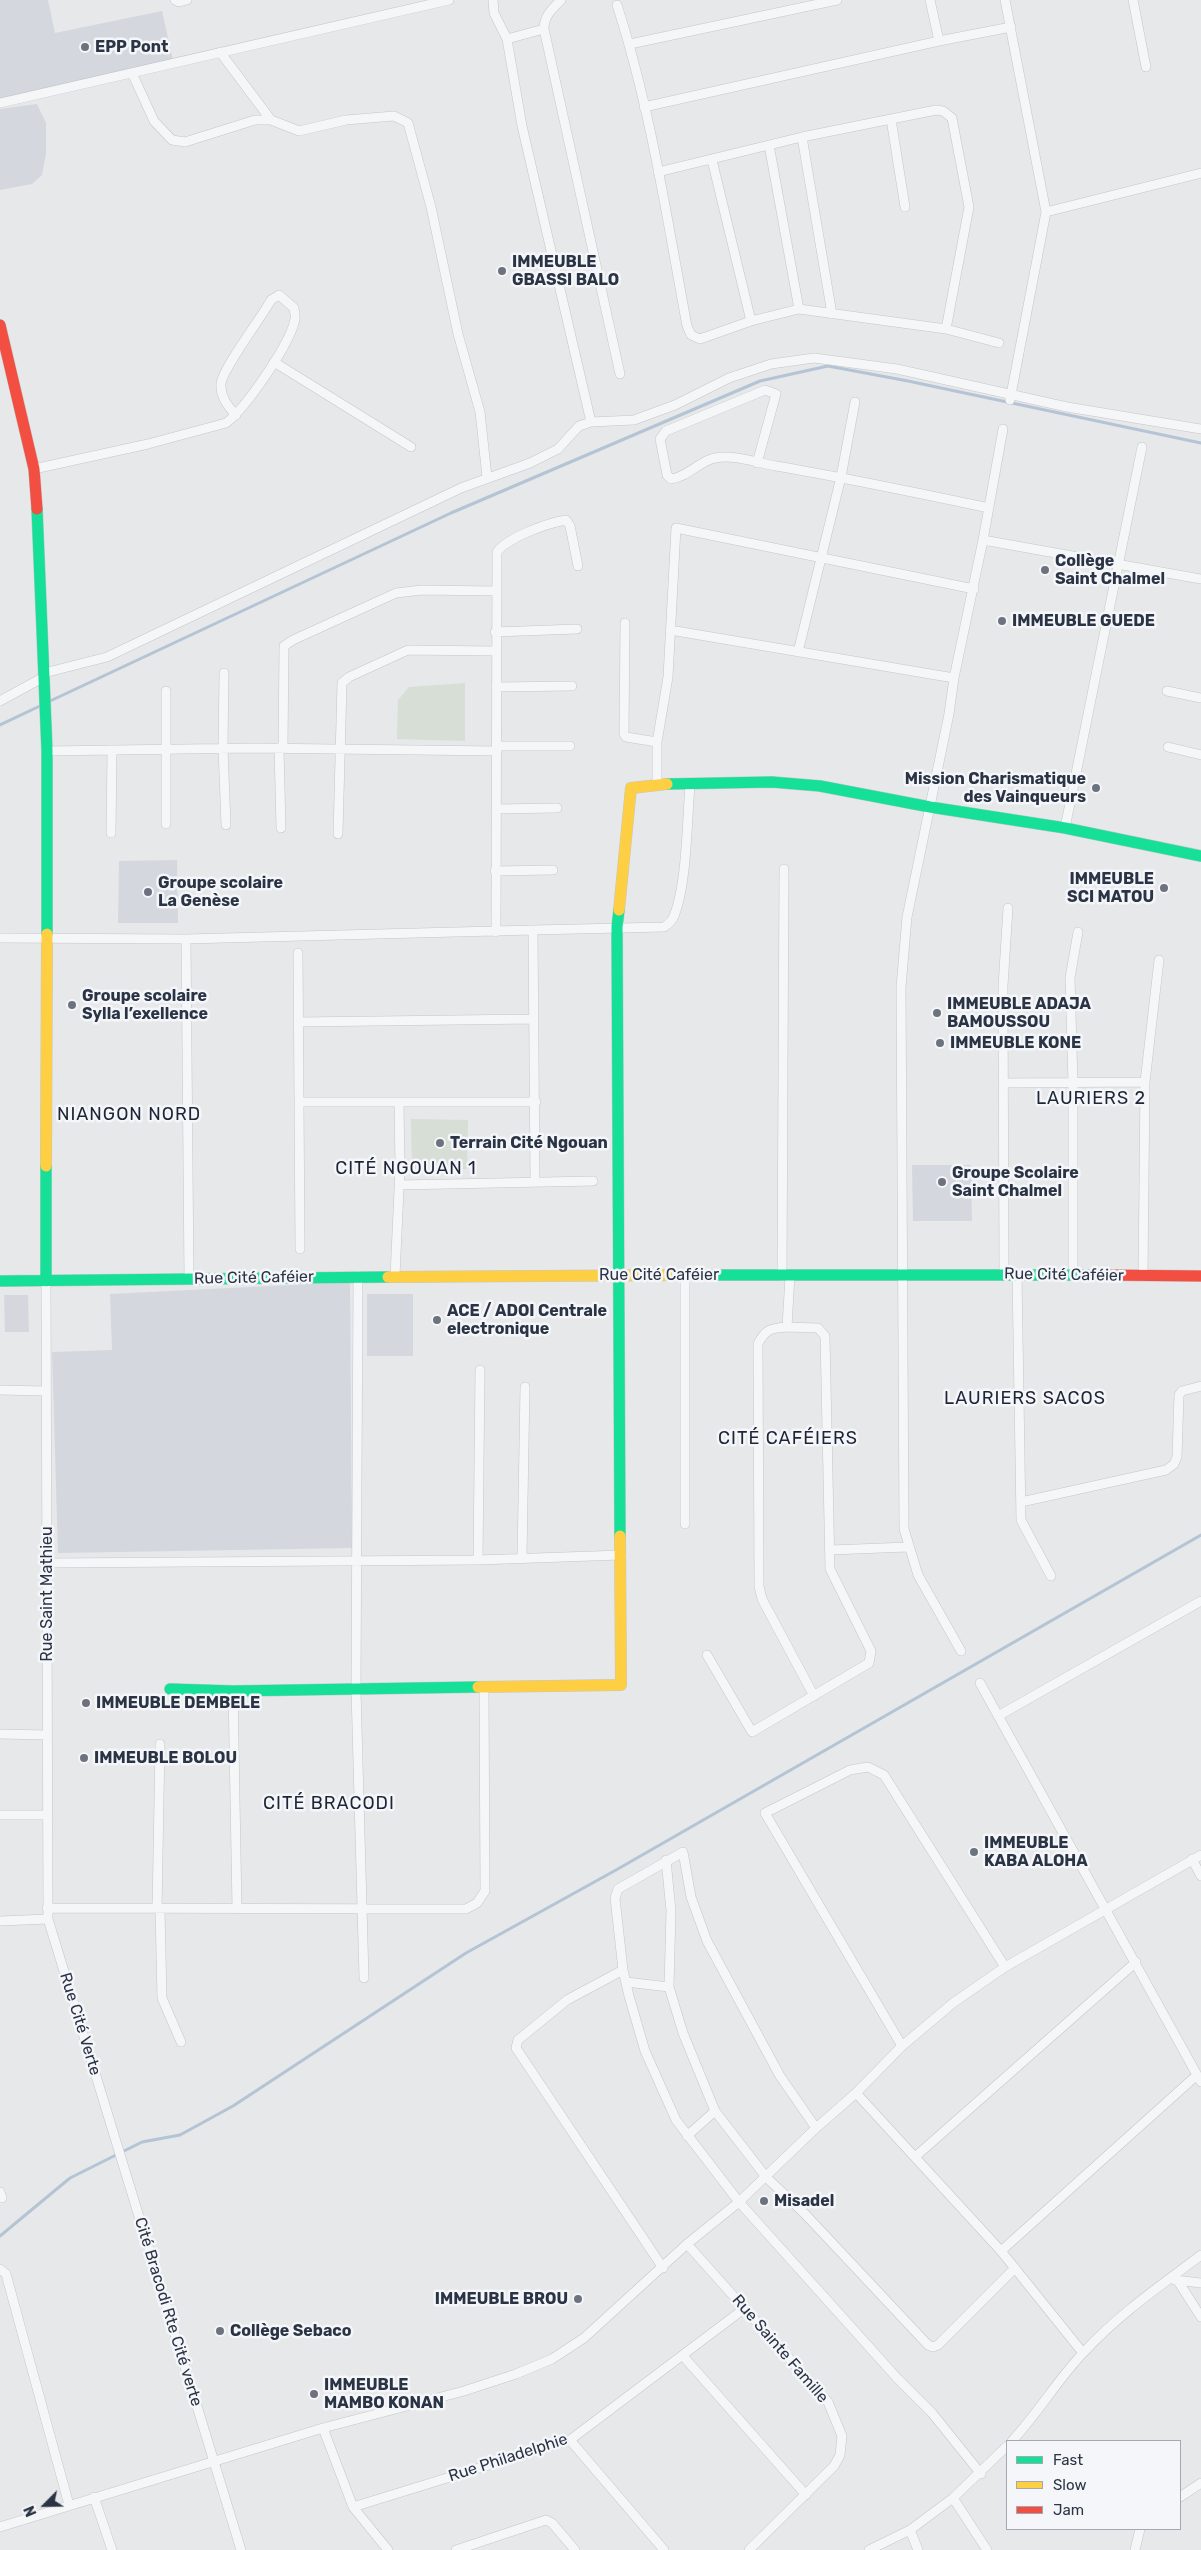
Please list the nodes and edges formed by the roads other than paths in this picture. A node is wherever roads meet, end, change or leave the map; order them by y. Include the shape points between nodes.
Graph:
1 (175, 0) edge
2 (187, 0) edge
3 (449, 0) edge
4 (493, 0) edge
5 (561, 0) edge
6 (836, 0) edge
7 (930, 0) edge
8 (1005, 0) edge
9 (1133, 0) edge
10 (617, 5) dead end
11 (1011, 27) junction
12 (544, 29) junction
13 (507, 39) junction
14 (939, 41) junction
15 (630, 44) junction
16 (220, 52) junction
17 (1146, 67) dead end
18 (132, 73) junction
19 (0, 103) edge
20 (644, 107) junction
21 (891, 119) junction
22 (271, 120) junction
23 (802, 138) junction
24 (769, 145) junction
25 (712, 160) junction
26 (658, 172) junction
27 (1201, 173) edge
28 (905, 206) dead end
29 (1046, 212) junction
30 (799, 309) junction
31 (832, 314) junction
32 (752, 321) junction
33 (0, 325) edge
34 (946, 329) junction
35 (2, 344) edge
36 (1000, 344) dead end
37 (274, 362) junction
38 (620, 374) dead end
39 (1011, 398) junction
40 (855, 402) dead end
41 (236, 415) junction
42 (591, 422) junction
43 (1003, 429) dead end
44 (1201, 429) edge
45 (411, 447) dead end
46 (1142, 447) dead end
47 (757, 463) junction
48 (34, 469) junction
49 (487, 477) junction
50 (841, 477) junction
51 (989, 508) junction
52 (983, 540) junction
53 (820, 556) junction
54 (1119, 563) junction
55 (578, 566) dead end
56 (1201, 579) edge
57 (974, 589) junction
58 (496, 591) junction
59 (625, 623) dead end
60 (577, 629) dead end
61 (670, 630) junction
62 (495, 632) junction
63 (495, 651) junction
64 (798, 652) junction
65 (224, 673) dead end
66 (44, 677) junction
67 (954, 678) junction
68 (572, 686) dead end
69 (496, 687) junction
70 (1167, 691) dead end
71 (166, 692) dead end
72 (1201, 698) edge
73 (0, 701) edge
74 (657, 742) junction
75 (570, 746) dead end
76 (1168, 747) dead end
77 (223, 748) junction
78 (281, 748) junction
79 (340, 748) junction
80 (497, 748) junction
81 (166, 749) junction
82 (112, 750) junction
83 (47, 751) junction
84 (1201, 755) edge
85 (657, 784) junction
86 (690, 785) junction
87 (930, 807) junction
88 (557, 808) dead end
89 (496, 809) junction
90 (166, 824) dead end
91 (226, 825) dead end
92 (280, 828) dead end
93 (1065, 828) junction
94 (111, 832) dead end
95 (338, 834) dead end
96 (1201, 856) edge
97 (784, 869) dead end
98 (553, 870) dead end
99 (496, 871) junction
100 (1008, 908) dead end
101 (617, 927) junction
102 (533, 930) junction
103 (496, 932) junction
104 (1078, 932) dead end
105 (0, 938) edge
106 (186, 939) junction
107 (45, 940) junction
108 (298, 953) dead end
109 (1159, 960) dead end
110 (533, 1018) junction
111 (299, 1022) junction
112 (1145, 1082) junction
113 (1003, 1083) junction
114 (1073, 1083) junction
115 (299, 1102) junction
116 (536, 1102) junction
117 (399, 1103) junction
118 (593, 1181) dead end
119 (535, 1182) junction
120 (400, 1185) junction
121 (300, 1249) dead end
122 (902, 1274) junction
123 (1004, 1274) junction
124 (1017, 1274) junction
125 (1073, 1274) junction
126 (620, 1275) junction
127 (685, 1275) junction
128 (358, 1276) junction
129 (395, 1276) junction
130 (786, 1276) junction
131 (1201, 1276) edge
132 (1143, 1277) junction
133 (189, 1280) junction
134 (0, 1281) edge
135 (46, 1281) junction
136 (787, 1327) junction
137 (480, 1370) dead end
138 (1201, 1386) edge
139 (525, 1387) dead end
140 (0, 1390) edge
141 (45, 1392) junction
142 (1021, 1502) junction
143 (685, 1524) dead end
144 (907, 1546) junction
145 (831, 1550) junction
146 (622, 1555) junction
147 (522, 1558) junction
148 (478, 1560) junction
149 (358, 1561) junction
150 (48, 1563) junction
151 (1051, 1576) dead end
152 (1201, 1602) edge
153 (961, 1651) dead end
154 (707, 1655) dead end
155 (980, 1683) dead end
156 (170, 1689) dead end
157 (484, 1689) junction
158 (356, 1690) junction
159 (233, 1691) junction
160 (814, 1696) junction
161 (998, 1716) junction
162 (0, 1734) edge
163 (47, 1735) junction
164 (160, 1744) dead end
165 (0, 1815) edge
166 (47, 1815) junction
167 (1201, 1855) edge
168 (1192, 1859) junction
169 (666, 1860) junction
170 (1201, 1876) edge
171 (47, 1908) junction
172 (237, 1908) junction
173 (159, 1909) junction
174 (361, 1910) junction
175 (1105, 1910) junction
176 (48, 1919) junction
177 (0, 1921) edge
178 (1136, 1962) junction
179 (1005, 1967) junction
180 (623, 1970) junction
181 (364, 1978) dead end
182 (626, 1982) junction
183 (668, 1986) junction
184 (181, 2042) dead end
185 (902, 2046) junction
186 (1199, 2079) edge
187 (856, 2093) junction
188 (715, 2111) junction
189 (816, 2128) junction
190 (687, 2136) junction
191 (916, 2157) junction
192 (122, 2163) joint
193 (766, 2177) junction
194 (0, 2192) edge
195 (0, 2198) edge
196 (739, 2202) junction
197 (687, 2244) junction
198 (1001, 2251) junction
199 (1201, 2255) edge
200 (663, 2268) junction
201 (1015, 2268) junction
202 (0, 2269) edge
203 (1174, 2280) junction
204 (1201, 2284) edge
205 (744, 2308) junction
206 (1201, 2317) edge
207 (1083, 2353) junction
208 (683, 2356) junction
209 (323, 2428) junction
210 (570, 2440) junction
211 (1013, 2440) edge
212 (1006, 2447) edge
213 (214, 2462) junction
214 (981, 2474) junction
215 (1201, 2483) edge
216 (806, 2495) junction
217 (1181, 2495) edge
218 (94, 2497) junction
219 (953, 2498) junction
220 (69, 2505) junction
221 (353, 2507) junction
222 (0, 2527) edge
223 (910, 2530) junction
224 (1140, 2530) edge
225 (112, 2550) edge
226 (241, 2550) edge
227 (388, 2550) edge
228 (456, 2550) edge
229 (575, 2550) edge
230 (664, 2550) edge
231 (749, 2550) edge
232 (869, 2550) edge
233 (918, 2550) edge
234 (987, 2550) edge
235 (1135, 2550) edge

1 - 2 street
3 - 16 street
4 - 13 street via 494,13
5 - 12 street via 548,14
6 - 15 street
7 - 14 street
8 - 11 street
9 - 17 street
10 - 15 street
11 - 14 street
11 - 29 street
12 - 13 street
12 - 38 street
13 - 42 street via 517,103
14 - 20 street
15 - 20 street
16 - 18 street
16 - 22 street
18 - 19 street
18 - 22 street via 154,121 172,140 185,142 255,120
20 - 26 street
21 - 23 street
21 - 28 street
21 - 34 street via 936,110 952,118 969,207
22 - 49 street via 299,131 346,120 394,116 408,123 480,412
23 - 24 street
23 - 31 street
24 - 25 street
24 - 30 street
25 - 26 street
25 - 32 street
26 - 32 street via 691,335 700,339
27 - 29 street
29 - 39 street
30 - 31 street
30 - 32 street
31 - 34 street
33 - 35 street
34 - 36 street
35 - 48 street
37 - 41 street
37 - 41 street via 296,319 294,308 279,296 271,300 224,375 222,392 225,402
37 - 45 street
39 - 42 street via 896,369 814,358 771,364 634,420
39 - 44 street
40 - 50 street
41 - 48 street via 211,428
42 - 49 street via 579,426 558,449 530,463
43 - 51 street
46 - 54 street
47 - 47 street via 715,458 682,477 671,479 667,475 660,439 666,431 764,390 776,394
47 - 50 street
48 - 66 street
49 - 66 street via 107,657
50 - 51 street
50 - 53 street
51 - 52 street
52 - 54 street
52 - 57 street
53 - 57 street
53 - 61 street via 676,528
53 - 64 street
54 - 56 street
54 - 93 street
55 - 58 street via 570,526 566,520 557,522 500,548 497,552
57 - 67 street
58 - 62 street
58 - 78 street via 396,593 284,646
59 - 74 street via 624,734
60 - 62 street
61 - 64 street
61 - 74 street via 668,677
62 - 63 street
63 - 69 street
63 - 79 street via 408,650 349,677 342,683
64 - 67 street
65 - 77 street
66 - 73 street
66 - 83 street
67 - 87 street
68 - 69 street
69 - 80 street
70 - 72 street
71 - 81 street
74 - 85 street
75 - 80 street
76 - 84 street
77 - 78 street
77 - 81 street
77 - 91 street
78 - 79 street
78 - 92 street
79 - 80 street
79 - 95 street
80 - 89 street
81 - 82 street
81 - 90 street
82 - 83 street
82 - 94 street
83 - 107 street
85 - 86 street
85 - 101 street via 634,786 629,791
86 - 87 street via 772,782 820,786
86 - 101 street via 682,882 674,915 664,926
87 - 93 street
87 - 122 street via 907,917 901,987
88 - 89 street
89 - 99 street
93 - 96 street
97 - 130 street
98 - 99 street
99 - 103 street
100 - 113 street via 1003,986
101 - 102 street
101 - 126 street
102 - 103 street
102 - 110 street
103 - 106 street
104 - 114 street via 1070,978
105 - 107 street
106 - 107 street
106 - 133 street
107 - 135 street
108 - 111 street
109 - 112 street
110 - 111 street
110 - 116 street
111 - 115 street
112 - 114 street
112 - 132 street
113 - 114 street
113 - 123 street
114 - 125 street
115 - 117 street
115 - 121 street
116 - 117 street
116 - 119 street
117 - 120 street
118 - 119 street
119 - 120 street
120 - 129 street
122 - 123 street, Rue Cité Caféier
122 - 130 street, Rue Cité Caféier
122 - 144 street via 904,1530
123 - 124 street, Rue Cité Caféier
124 - 125 street, Rue Cité Caféier
124 - 142 street
125 - 132 street, Rue Cité Caféier
126 - 127 street, Rue Cité Caféier
126 - 129 street, Rue Cité Caféier
126 - 146 street
127 - 130 street, Rue Cité Caféier
127 - 143 street
128 - 129 street, Rue Cité Caféier
128 - 133 street, Rue Cité Caféier
128 - 149 street
130 - 136 street
131 - 132 street, Rue Cité Caféier
133 - 135 street, Rue Cité Caféier
134 - 135 street, Rue Cité Caféier
135 - 141 street, Rue Saint Mathieu
136 - 145 street via 818,1328 825,1336
136 - 160 street via 770,1328 758,1344 759,1586 762,1599
137 - 148 street
138 - 142 street via 1182,1391 1179,1395 1178,1458 1166,1470
139 - 147 street
140 - 141 street
141 - 150 street, Rue Saint Mathieu
142 - 151 street via 1023,1525
144 - 145 street
144 - 153 street via 918,1575
145 - 160 street via 830,1569 872,1658 869,1663
146 - 147 street
146 - 157 street via 621,1685
147 - 148 street
148 - 149 street
149 - 150 street
149 - 158 street
150 - 163 street, Rue Saint Mathieu
152 - 161 street
154 - 160 street via 752,1732
155 - 161 street
156 - 159 street
157 - 158 street
157 - 174 street via 485,1891 477,1903 466,1909
158 - 159 street
158 - 174 street
159 - 172 street
161 - 175 street
162 - 163 street
163 - 166 street, Rue Saint Mathieu
164 - 173 street
165 - 166 street
166 - 171 street, Rue Saint Mathieu
167 - 168 street
168 - 170 street
168 - 175 street
169 - 180 street via 618,1889 616,1894
169 - 183 street via 671,1912
169 - 189 street via 682,1852 691,1897 707,1941 780,2076
171 - 173 street
171 - 176 street, Rue Cité Verte
172 - 173 street
172 - 174 street
173 - 184 street via 162,1998
174 - 181 street
175 - 178 street
175 - 179 street
176 - 177 street
176 - 192 street, Rue Cité Verte
178 - 186 street
178 - 191 street
179 - 185 street via 953,2002
179 - 185 street via 884,1775 868,1767 850,1770 765,1813
180 - 182 street
180 - 200 street via 567,2000 518,2040 516,2048
182 - 183 street
182 - 190 street via 645,2051 676,2120
183 - 188 street
185 - 187 street
186 - 198 street
187 - 189 street
187 - 191 street
188 - 190 street
188 - 193 street
189 - 193 street
190 - 196 street
191 - 198 street
192 - 213 street, Cité Bracodi Rte Cité verte
193 - 196 street
193 - 201 street via 805,2214 928,2346 938,2345
194 - 195 street
196 - 197 street
196 - 214 street via 932,2413
197 - 200 street
197 - 205 street, Rue Sainte Famille
198 - 201 street
199 - 203 street
200 - 209 street via 584,2338 552,2359 464,2391
201 - 207 street
202 - 220 street via 6,2274
203 - 204 street
203 - 206 street
203 - 207 street via 1130,2308
205 - 208 street, Rue Philadelphie
205 - 216 street, Rue Sainte Famille via 828,2402 838,2422 842,2436 840,2455 834,2466
207 - 211 street
208 - 210 street, Rue Philadelphie
208 - 216 street
209 - 213 street
209 - 221 street
210 - 221 street, Rue Philadelphie
210 - 230 street
212 - 214 street
213 - 218 street
213 - 226 street, Cité Bracodi Rte Cité verte
214 - 219 street
215 - 217 street
216 - 231 street, Rue Sainte Famille
218 - 220 street
218 - 225 street
219 - 223 street
219 - 234 street
220 - 222 street
221 - 227 street
223 - 232 street
223 - 233 street
224 - 235 street
228 - 229 street via 546,2520

